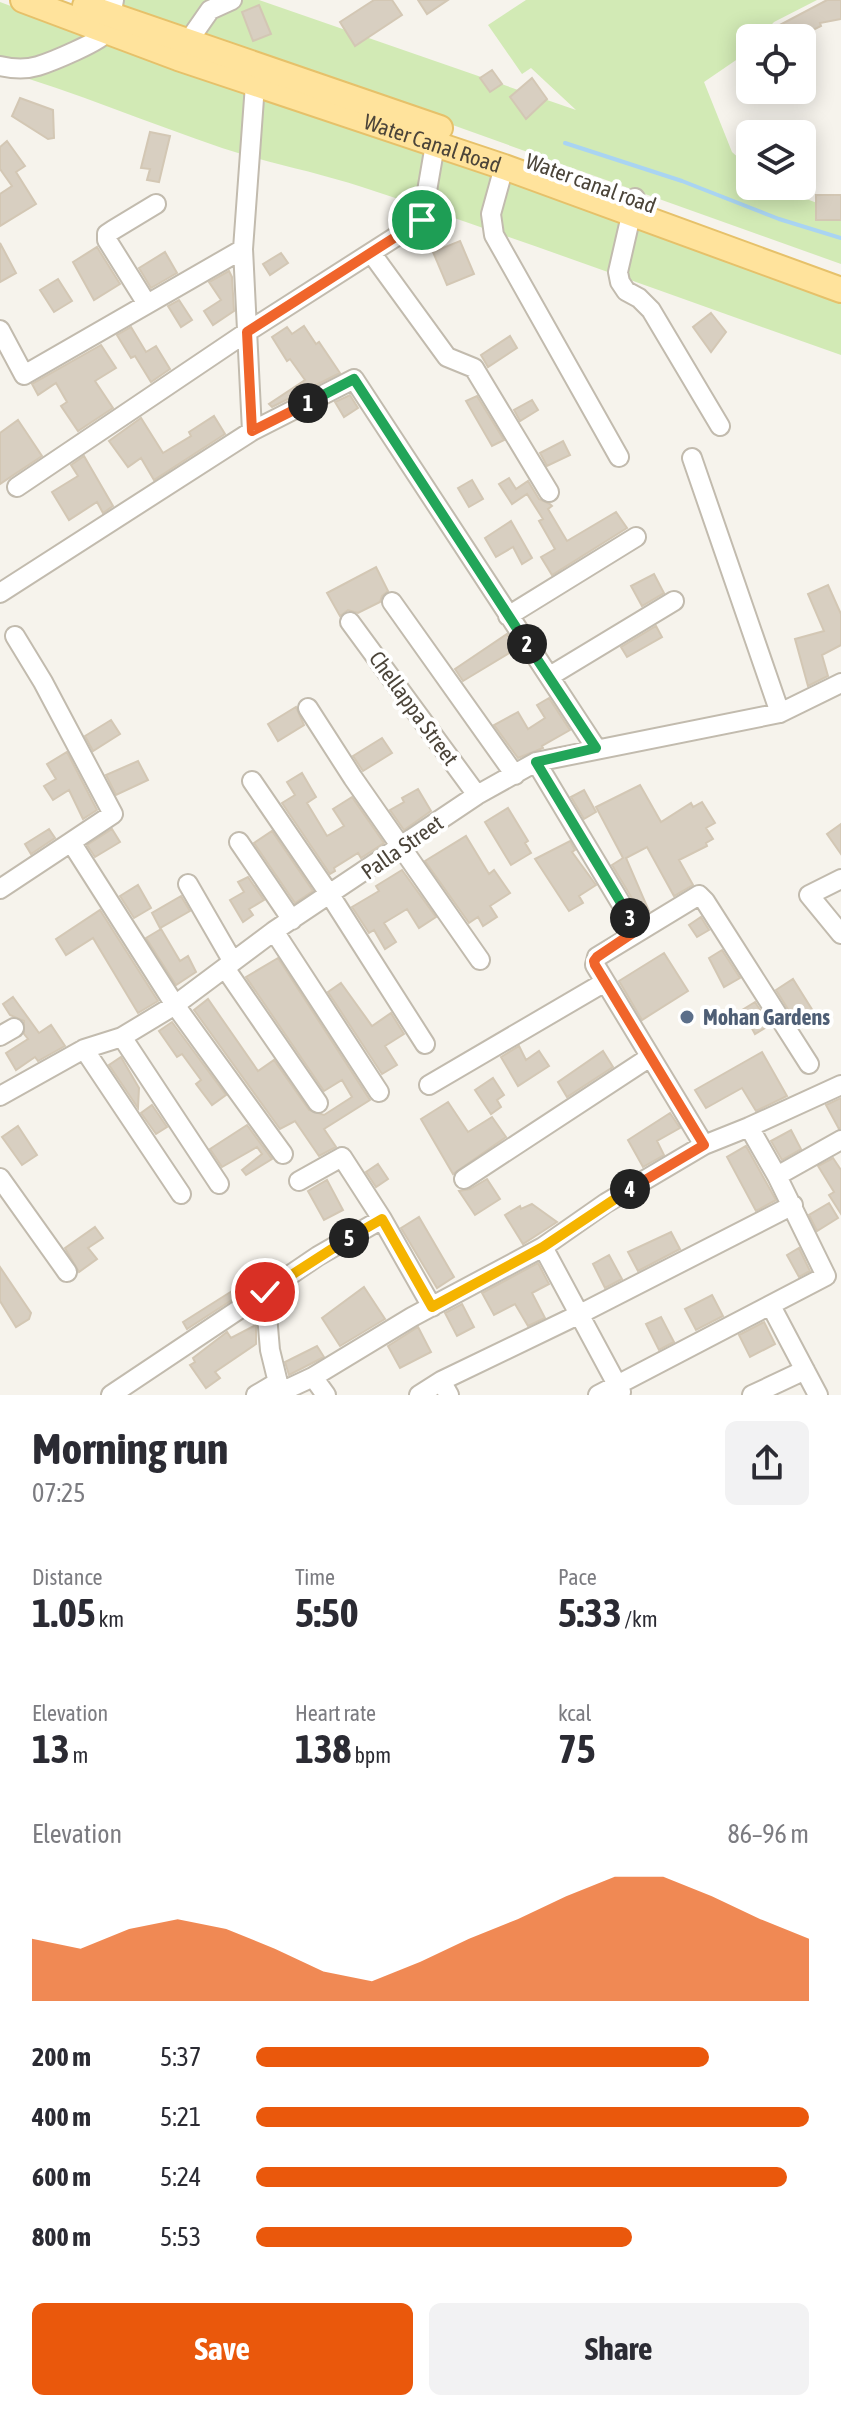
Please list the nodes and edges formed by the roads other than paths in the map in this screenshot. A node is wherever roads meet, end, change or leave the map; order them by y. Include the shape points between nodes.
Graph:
1 (23, 0) edge
2 (68, 0) edge
3 (232, 0) edge
4 (111, 16) edge
5 (187, 43) junction
6 (0, 66) edge
7 (255, 74) junction
8 (436, 136) junction
9 (504, 167) junction
10 (156, 204) dead end
11 (633, 205) junction
12 (243, 249) junction
13 (372, 254) junction
14 (841, 275) edge
15 (841, 290) edge
16 (147, 304) junction
17 (0, 330) edge
18 (247, 332) junction
19 (720, 426) dead end
20 (252, 431) junction
21 (619, 457) dead end
22 (692, 458) dead end
23 (17, 487) dead end
24 (549, 492) dead end
25 (636, 537) dead end
26 (0, 593) edge
27 (674, 601) dead end
28 (392, 602) dead end
29 (508, 616) junction
30 (350, 622) dead end
31 (15, 636) dead end
32 (550, 676) junction
33 (841, 683) edge
34 (308, 708) dead end
35 (780, 713) junction
36 (596, 748) junction
37 (536, 762) junction
38 (515, 775) junction
39 (252, 781) dead end
40 (477, 795) junction
41 (71, 842) junction
42 (239, 842) dead end
43 (401, 848) junction
44 (841, 879) edge
45 (188, 884) dead end
46 (0, 889) edge
47 (330, 895) junction
48 (292, 920) junction
49 (637, 930) junction
50 (274, 931) junction
51 (841, 934) edge
52 (480, 960) dead end
53 (229, 965) junction
54 (605, 982) junction
55 (175, 1005) junction
56 (122, 1037) junction
57 (425, 1044) dead end
58 (84, 1049) junction
59 (650, 1057) junction
60 (809, 1064) dead end
61 (429, 1085) dead end
62 (841, 1085) edge
63 (379, 1092) dead end
64 (0, 1096) edge
65 (318, 1103) dead end
66 (749, 1127) junction
67 (841, 1140) edge
68 (704, 1145) junction
69 (283, 1154) dead end
70 (777, 1176) junction
71 (0, 1178) edge
72 (464, 1179) dead end
73 (299, 1181) dead end
74 (219, 1184) dead end
75 (181, 1194) dead end
76 (793, 1205) junction
77 (382, 1219) junction
78 (543, 1247) junction
79 (67, 1272) dead end
80 (265, 1292) junction
81 (771, 1306) junction
82 (432, 1307) junction
83 (580, 1314) junction
84 (805, 1370) junction
85 (313, 1377) junction
86 (445, 1388) edge
87 (280, 1389) edge
88 (620, 1390) edge
89 (111, 1395) edge
90 (256, 1395) edge
91 (326, 1395) edge
92 (419, 1395) edge
93 (598, 1395) edge
94 (752, 1395) edge
95 (818, 1395) edge

1 - 4 main road, Water Canal Road
2 - 4 main road
3 - 5 street via 210,10
4 - 5 main road
4 - 6 street via 96,43 38,66
4 - 7 main road, Water Canal Road
5 - 7 main road
7 - 8 main road, Water Canal Road
7 - 12 street
8 - 9 main road, Water Canal Road
8 - 11 main road, Water canal road
8 - 13 street via 422,220
9 - 11 main road, Water Canal Road
9 - 21 street via 491,214 494,235
10 - 16 street via 107,234
11 - 14 main road, Water canal road
11 - 15 main road, Water Canal Road
11 - 19 street via 620,282 651,310
12 - 16 street
12 - 18 street
13 - 18 street
13 - 24 street via 447,357 474,368
16 - 17 street via 24,375
18 - 20 street
18 - 23 street
20 - 26 street
20 - 29 street via 354,379
22 - 35 street
25 - 29 street
27 - 32 street
28 - 38 street
29 - 32 street
30 - 40 street, Chellappa Street
31 - 41 street via 113,814
32 - 36 street
33 - 35 street, Palla Street
34 - 43 street
35 - 36 street, Palla Street
36 - 37 street, Palla Street
37 - 38 street, Palla Street
37 - 49 street
38 - 40 street, Palla Street
39 - 47 street
40 - 43 street, Palla Street
41 - 46 street
41 - 55 street
42 - 48 street
43 - 47 street, Palla Street
43 - 52 street
44 - 51 street via 809,895
45 - 53 street
47 - 48 street, Palla Street
47 - 57 street
48 - 50 street, Palla Street
49 - 54 street via 594,961
49 - 60 street via 695,895 706,896
50 - 53 street, Palla Street
50 - 63 street
53 - 55 street, Palla Street
53 - 65 street
54 - 59 street
54 - 61 street
55 - 56 street, Palla Street
55 - 69 street
56 - 58 street, Palla Street
56 - 74 street
58 - 64 street, Palla Street
58 - 75 street
59 - 68 street
59 - 72 street
62 - 66 street
66 - 68 street
66 - 70 street
67 - 70 street
68 - 78 street
70 - 76 street
71 - 79 street
73 - 77 street via 342,1157
76 - 81 street via 826,1276
76 - 83 street
77 - 80 street
77 - 82 street
78 - 82 street
78 - 83 street
80 - 87 street
80 - 89 street
81 - 84 street
81 - 88 street
82 - 85 street
83 - 86 street
83 - 88 street
84 - 94 street
84 - 95 street
85 - 87 street
85 - 91 street
86 - 92 street
87 - 90 street
88 - 93 street

